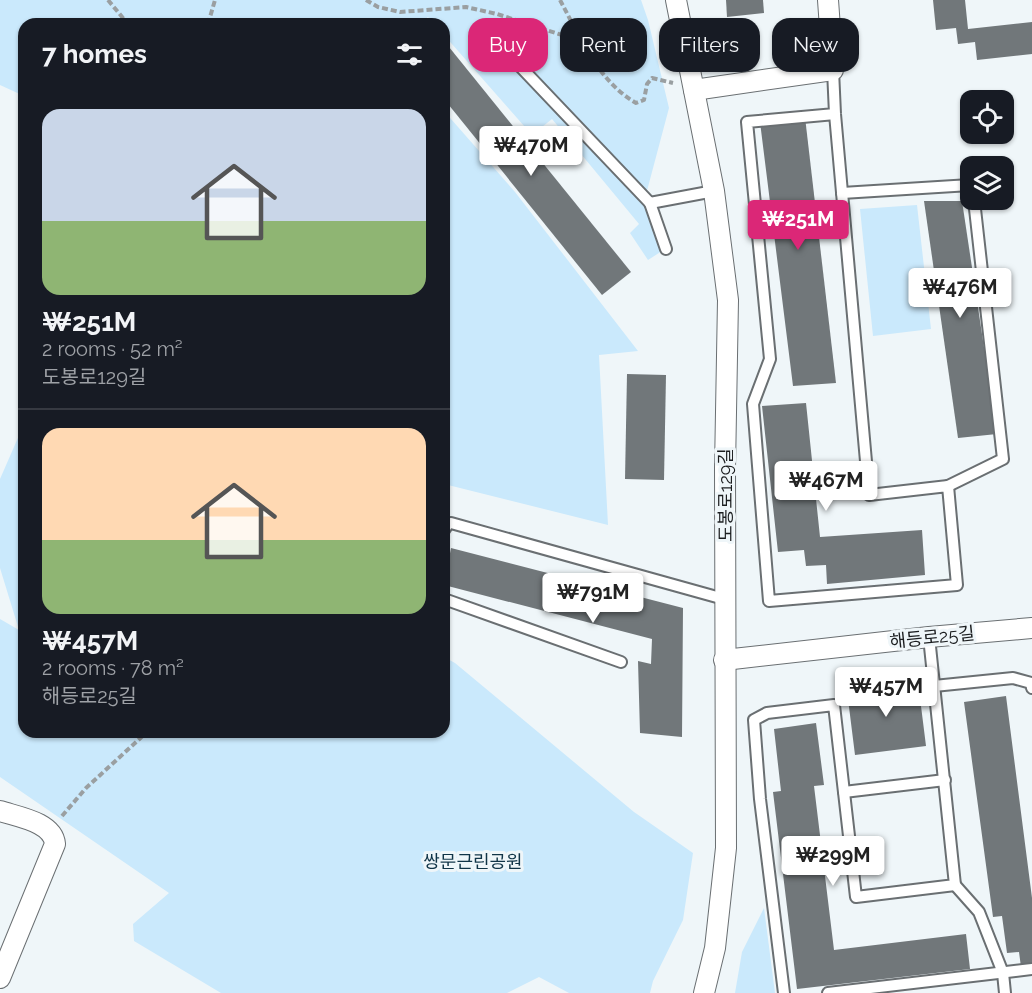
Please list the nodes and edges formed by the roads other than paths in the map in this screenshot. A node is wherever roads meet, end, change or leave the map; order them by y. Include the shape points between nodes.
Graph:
1 (676, 0) edge
2 (828, 0) edge
3 (829, 18) edge
4 (525, 72) edge
5 (819, 72) edge
6 (833, 72) edge
7 (694, 90) junction
8 (835, 114) junction
9 (960, 186) edge
10 (714, 191) junction
11 (842, 193) junction
12 (650, 203) junction
13 (975, 210) edge
14 (666, 249) dead end
15 (948, 486) junction
16 (450, 523) edge
17 (724, 599) junction
18 (450, 601) edge
19 (1032, 628) edge
20 (930, 637) junction
21 (724, 660) junction
22 (621, 662) dead end
23 (934, 686) junction
24 (1032, 688) edge
25 (945, 780) junction
26 (844, 792) junction
27 (0, 811) edge
28 (955, 885) junction
29 (1032, 969) edge
30 (1003, 973) junction
31 (0, 978) edge
32 (704, 993) edge
33 (784, 993) edge
34 (828, 993) edge
35 (1005, 993) edge

1 - 7 street, 도봉로129길
2 - 3 street
4 - 12 lane
5 - 7 street
6 - 8 lane
7 - 10 street, 도봉로129길
8 - 11 lane
8 - 15 lane via 747,122 770,358 753,404 769,601 957,585
9 - 11 lane
10 - 12 lane
10 - 17 street, 도봉로129길 via 728,300
11 - 15 lane via 869,495
12 - 14 lane
13 - 15 lane via 1003,459
16 - 17 lane
17 - 21 street, 도봉로129길
18 - 22 lane
19 - 20 street, 해등로25길
20 - 21 street, 해등로25길
20 - 23 lane
21 - 32 street, 도봉로129길 via 726,848 715,948
23 - 24 lane via 1013,678 1031,682
23 - 25 lane
25 - 26 lane
25 - 28 lane
26 - 28 lane via 856,897
26 - 33 lane via 834,705 768,713 754,720
27 - 31 street via 46,828 54,836 55,844
28 - 30 lane via 979,912
29 - 30 lane
30 - 34 lane
30 - 35 lane

